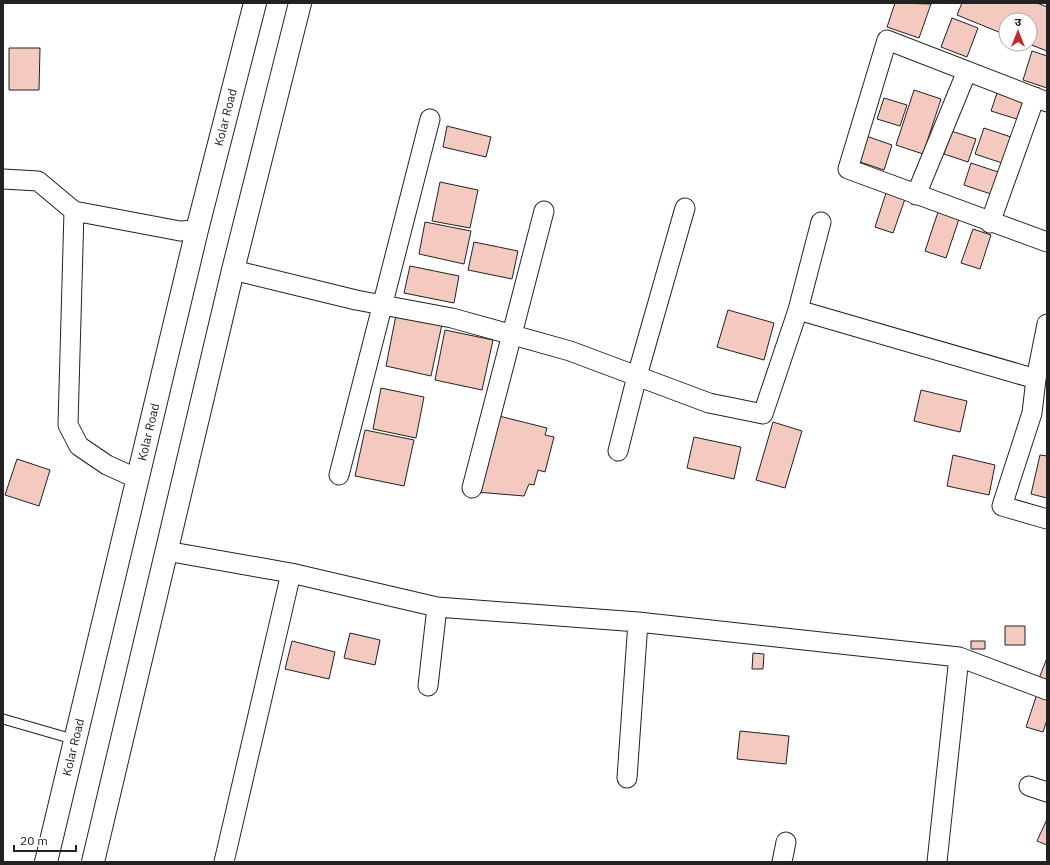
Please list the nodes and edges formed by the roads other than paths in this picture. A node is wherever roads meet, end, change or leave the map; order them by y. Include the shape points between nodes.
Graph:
1 (255, 3) edge
2 (300, 3) edge
3 (967, 71) junction
4 (1041, 99) edge
5 (430, 119) dead end
6 (3, 179) edge
7 (916, 195) junction
8 (685, 208) dead end
9 (74, 211) junction
10 (544, 211) dead end
11 (821, 222) dead end
12 (990, 223) junction
13 (197, 230) junction
14 (1047, 242) edge
15 (233, 270) junction
16 (383, 305) junction
17 (798, 310) junction
18 (1047, 324) edge
19 (512, 335) junction
20 (1044, 351) edge
21 (637, 376) junction
22 (1036, 379) junction
23 (1040, 415) edge
24 (618, 451) dead end
25 (339, 475) dead end
26 (138, 479) junction
27 (472, 488) dead end
28 (1047, 518) edge
29 (166, 551) junction
30 (291, 573) junction
31 (437, 607) junction
32 (638, 622) junction
33 (958, 656) junction
34 (428, 686) dead end
35 (1047, 690) edge
36 (3, 719) edge
37 (76, 740) junction
38 (627, 778) dead end
39 (1029, 786) dead end
40 (1047, 792) edge
41 (786, 842) dead end
42 (46, 862) edge
43 (94, 862) edge
44 (224, 862) edge
45 (782, 862) edge
46 (937, 862) edge

1 - 13 main road, Kolar Road
2 - 15 main road
3 - 4 street
3 - 7 street
3 - 7 street via 887,40 848,169
4 - 12 street
5 - 16 street
6 - 9 street via 38,181
7 - 12 street
8 - 21 street
9 - 13 street via 180,231
9 - 26 street via 68,425 79,446 107,465
10 - 19 street
11 - 17 street
12 - 14 street
13 - 26 main road, Kolar Road
15 - 16 street
15 - 29 main road
16 - 19 street via 452,318
16 - 25 street
17 - 21 street via 763,414 709,403
17 - 22 street
18 - 20 street
19 - 21 street
19 - 27 street
20 - 22 street
21 - 24 street
22 - 23 street
23 - 28 street via 1002,506
26 - 37 main road, Kolar Road
29 - 30 street
29 - 43 main road
30 - 31 street
30 - 44 street
31 - 32 street
31 - 34 street
32 - 33 street
32 - 38 street
33 - 35 street
33 - 46 street
36 - 37 lane
37 - 42 main road, Kolar Road
39 - 40 street
41 - 45 street

